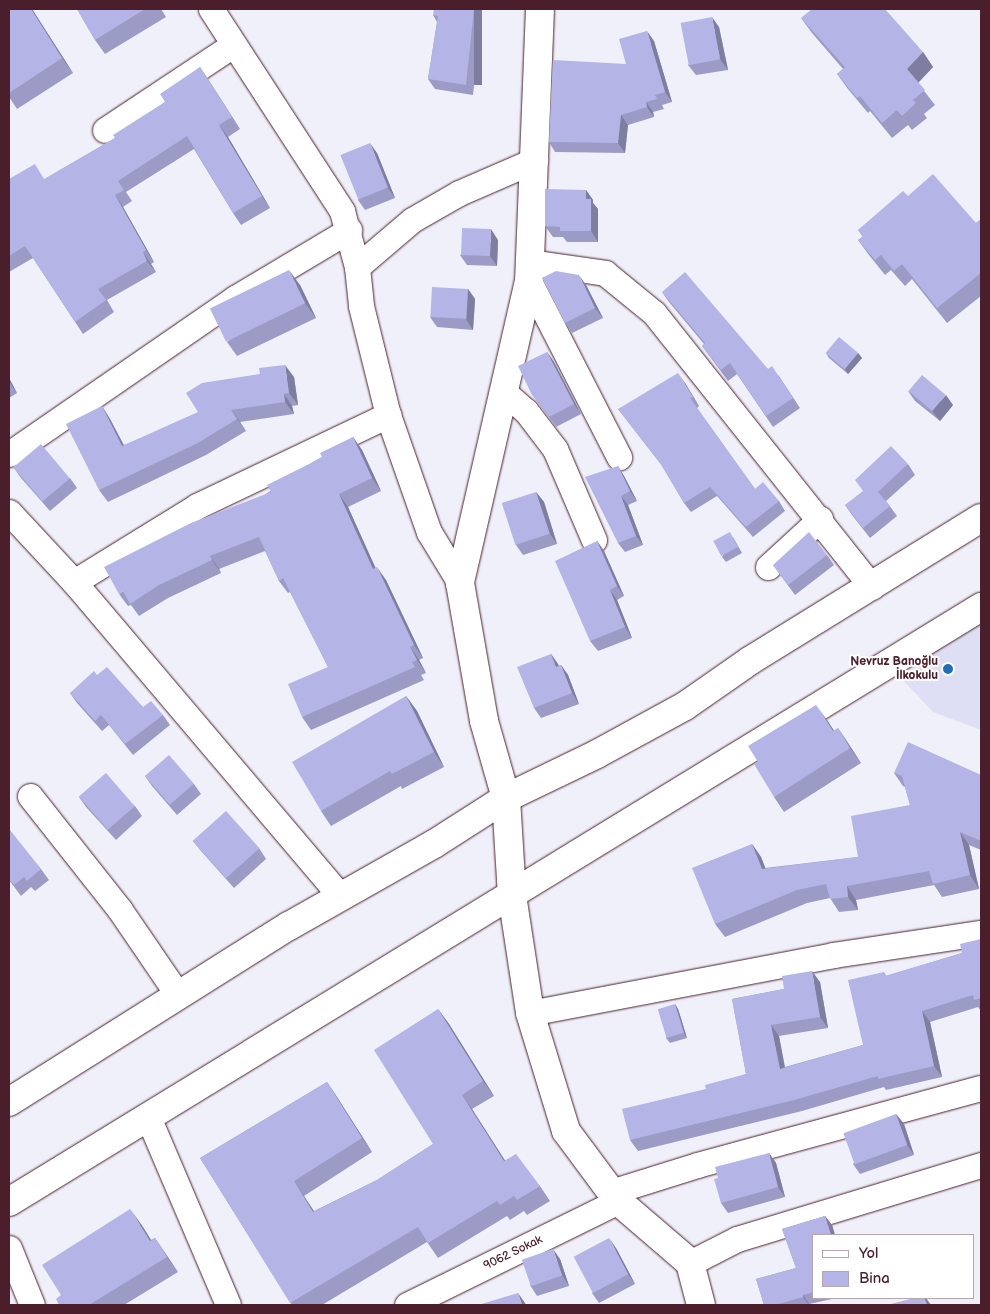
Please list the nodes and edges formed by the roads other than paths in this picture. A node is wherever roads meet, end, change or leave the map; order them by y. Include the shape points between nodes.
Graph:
1 (211, 9) edge
2 (540, 9) edge
3 (233, 45) junction
4 (105, 130) dead end
5 (535, 160) junction
6 (349, 230) junction
7 (357, 267) junction
8 (530, 271) junction
9 (505, 392) junction
10 (388, 415) junction
11 (9, 454) edge
12 (618, 457) dead end
13 (9, 512) edge
14 (981, 518) edge
15 (820, 519) junction
16 (594, 540) edge
17 (768, 567) dead end
18 (74, 582) junction
19 (460, 582) junction
20 (872, 587) junction
21 (981, 607) edge
22 (30, 796) dead end
23 (506, 798) junction
24 (512, 895) junction
25 (341, 897) junction
26 (981, 933) edge
27 (178, 995) junction
28 (530, 1013) junction
29 (981, 1088) edge
30 (9, 1102) edge
31 (148, 1116) junction
32 (981, 1164) edge
33 (615, 1197) junction
34 (9, 1202) edge
35 (9, 1248) edge
36 (690, 1263) junction
37 (32, 1305) edge
38 (228, 1305) edge
39 (407, 1305) edge
40 (701, 1305) edge

1 - 3 street
2 - 5 street
3 - 4 street
3 - 6 street via 332,195
5 - 7 street via 459,193 412,220
5 - 8 street
6 - 7 street
6 - 11 street via 235,298
7 - 10 street via 361,306
8 - 9 street
8 - 12 street
8 - 15 street via 605,273 654,313
9 - 16 street via 526,411 555,449
9 - 19 street
10 - 18 street via 197,506
10 - 19 street via 429,532
13 - 18 street
14 - 20 street
15 - 17 street
15 - 20 street
18 - 25 street
19 - 23 street via 484,721
20 - 23 street via 751,660 685,706
21 - 24 street
22 - 27 street via 120,910
23 - 24 street
23 - 25 street
24 - 28 street
24 - 31 street
25 - 27 street
26 - 28 street via 833,955
27 - 30 street
28 - 33 street via 566,1131
29 - 33 street, 9062 Sokak via 697,1165
31 - 34 street
31 - 38 street
32 - 36 street via 738,1239
33 - 36 street
33 - 39 street, 9062 Sokak
35 - 37 street
36 - 40 street

